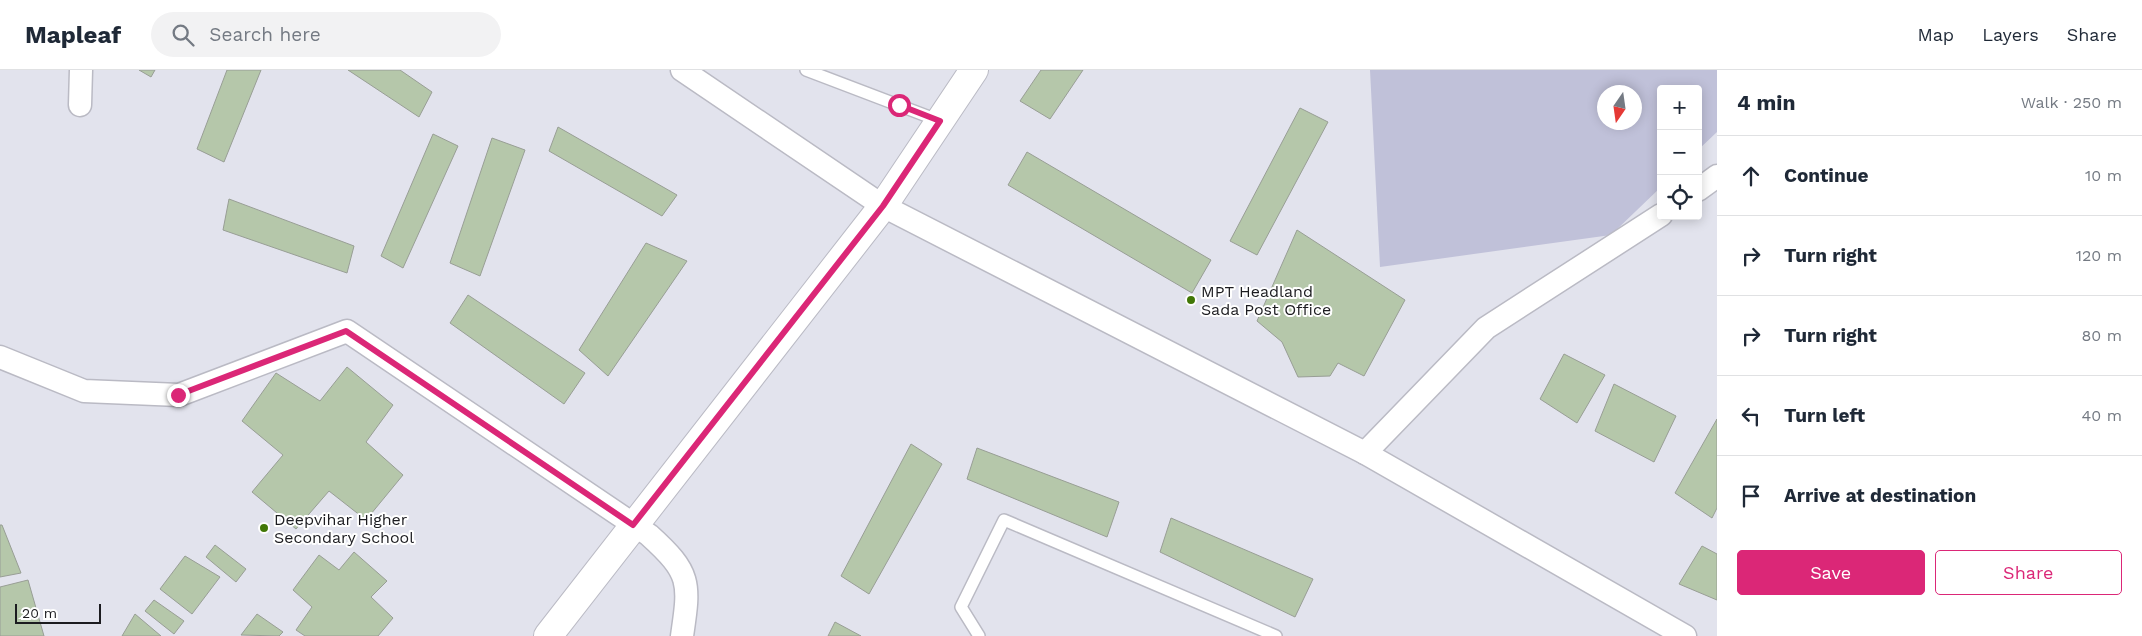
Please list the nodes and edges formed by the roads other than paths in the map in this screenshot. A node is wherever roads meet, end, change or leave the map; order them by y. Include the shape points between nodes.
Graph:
1 (81, 70) edge
2 (682, 70) edge
3 (806, 70) edge
4 (974, 70) edge
5 (80, 104) dead end
6 (940, 121) junction
7 (1717, 176) edge
8 (1702, 187) edge
9 (883, 206) junction
10 (1657, 217) edge
11 (0, 357) edge
12 (1365, 453) junction
13 (633, 525) junction
14 (548, 636) edge
15 (682, 636) edge
16 (979, 636) edge
17 (1276, 636) edge
18 (1685, 636) edge

1 - 5 street
2 - 9 street
3 - 6 lane
4 - 6 street
6 - 9 street
7 - 8 street
9 - 12 street
9 - 13 street
10 - 12 street via 1486,328
11 - 13 street via 84,391 178,395 346,331
12 - 18 street
13 - 14 street
13 - 15 street via 666,551 685,578 688,597
16 - 17 lane via 961,607 1004,520

